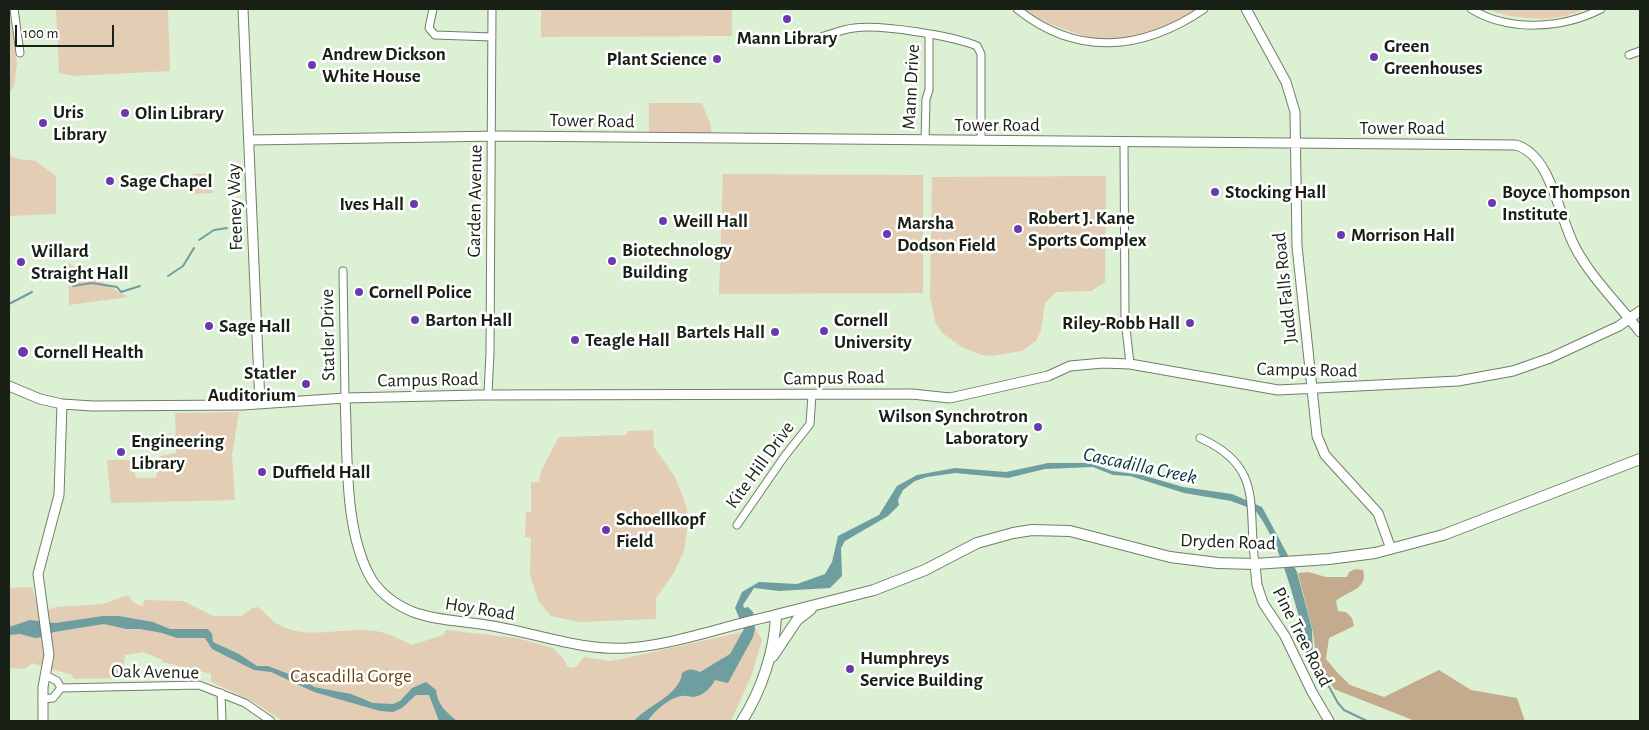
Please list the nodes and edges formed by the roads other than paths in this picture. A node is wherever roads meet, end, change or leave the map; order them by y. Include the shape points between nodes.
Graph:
1 (14, 9) edge
2 (243, 9) edge
3 (433, 9) edge
4 (492, 9) edge
5 (1017, 9) edge
6 (1204, 9) edge
7 (1246, 9) edge
8 (1471, 9) edge
9 (1601, 9) edge
10 (929, 35) junction
11 (492, 36) junction
12 (821, 37) dead end
13 (1640, 51) edge
14 (20, 53) dead end
15 (1628, 55) dead end
16 (492, 137) junction
17 (248, 140) junction
18 (925, 140) junction
19 (981, 141) junction
20 (1124, 142) junction
21 (1297, 143) junction
22 (343, 271) dead end
23 (1640, 311) edge
24 (1629, 318) junction
25 (1640, 332) edge
26 (1130, 364) junction
27 (9, 386) edge
28 (1312, 389) junction
29 (488, 394) junction
30 (812, 395) junction
31 (345, 398) junction
32 (62, 404) junction
33 (260, 404) junction
34 (1200, 438) dead end
35 (1640, 459) edge
36 (736, 525) dead end
37 (1392, 550) junction
38 (1255, 564) junction
39 (816, 606) junction
40 (776, 615) junction
41 (764, 674) junction
42 (46, 675) junction
43 (61, 688) junction
44 (221, 693) junction
45 (42, 699) junction
46 (43, 721) edge
47 (222, 721) edge
48 (271, 721) edge
49 (742, 721) edge
50 (1329, 721) edge

1 - 14 street
2 - 17 street, Feeney Way
3 - 11 street via 429,28 435,35
4 - 11 street, Garden Avenue
5 - 6 street via 1054,32 1084,42 1111,44 1162,32
7 - 21 street, Judd Falls Road via 1286,82 1295,112
8 - 9 street via 1496,20 1526,25 1576,19
10 - 12 street, Mann Drive via 901,29 855,28
10 - 18 street, Mann Drive
10 - 19 street, Mann Drive via 977,46 981,54
11 - 16 street, Garden Avenue
13 - 15 street
16 - 17 street, Tower Road
16 - 18 street, Tower Road
16 - 29 street, Garden Avenue
17 - 33 street, Feeney Way
18 - 19 street, Tower Road
19 - 20 street, Tower Road
20 - 21 street, Tower Road
20 - 26 street via 1125,319
21 - 24 street, Tower Road via 1525,148 1541,164 1576,249
21 - 28 street, Judd Falls Road via 1295,224
22 - 31 street, Statler Drive
23 - 24 street, Campus Road
24 - 25 street, Tower Road
24 - 28 street, Campus Road via 1550,358 1504,373 1458,381
26 - 28 street, Campus Road via 1256,387
26 - 30 street, Campus Road via 1074,365 1048,376 948,398 915,394
27 - 32 street, Campus Road via 30,396
28 - 37 street, Judd Falls Road via 1320,446 1378,513
29 - 30 street, Campus Road
29 - 31 street, Campus Road
30 - 36 street, Kite Hill Drive via 810,424
31 - 33 street, Campus Road
31 - 40 street, Hoy Road via 349,479 358,543 371,578 393,602 434,618 484,624 600,648 652,645
32 - 33 street, Campus Road via 177,407
32 - 42 street via 59,495 38,574 49,648
34 - 38 street via 1230,456 1246,477
35 - 37 main road, Dryden Road via 1443,535
37 - 38 main road, Dryden Road
38 - 39 main road, Dryden Road via 1193,561 1070,531 1032,530 977,543 894,583
38 - 50 street, Pine Tree Road via 1263,603 1285,636
39 - 40 main road, Dryden Road
39 - 41 main road, Dryden Road via 787,632
40 - 41 main road, Dryden Road
41 - 49 main road, Dryden Road
42 - 43 street via 57,680
42 - 45 street
43 - 44 street, Oak Avenue via 190,684
43 - 45 street, Oak Avenue via 53,698
44 - 47 street
44 - 48 street, Oak Avenue via 256,709
45 - 46 street

